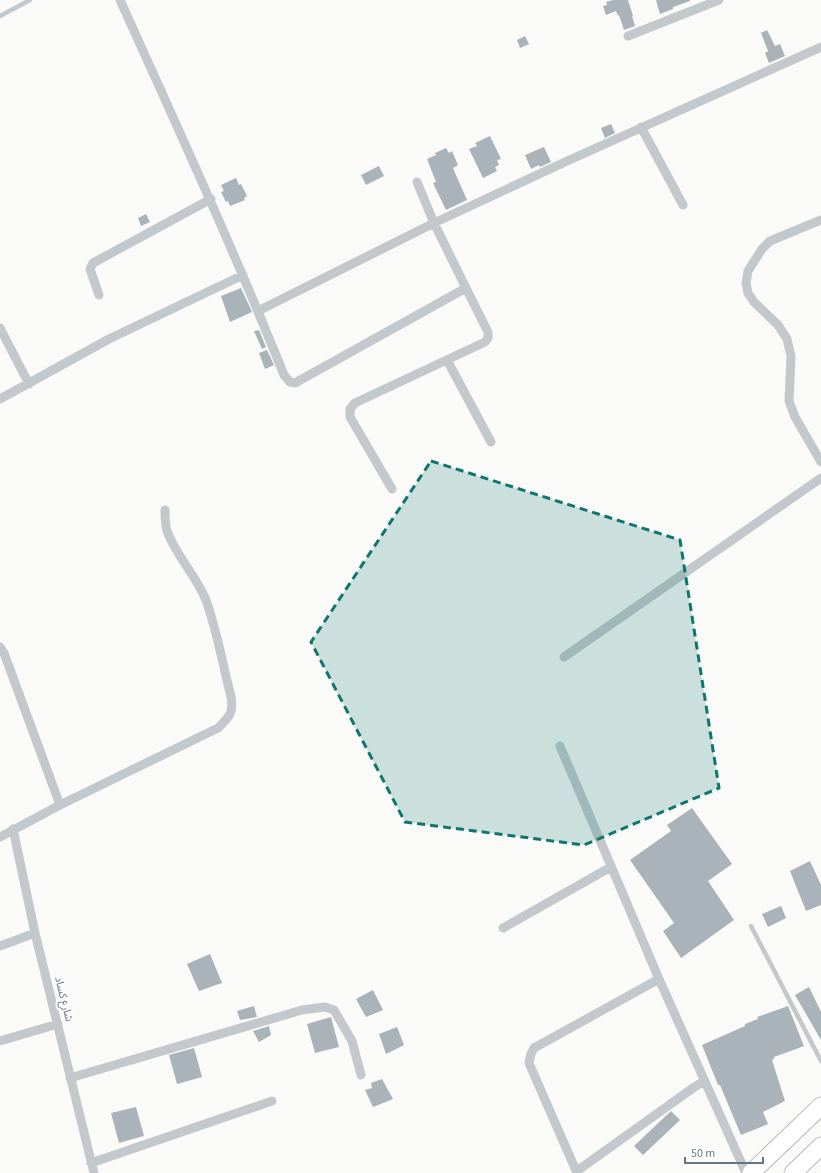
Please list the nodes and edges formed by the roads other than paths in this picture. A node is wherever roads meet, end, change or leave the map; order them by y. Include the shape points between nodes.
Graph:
1 (30, 0) edge
2 (120, 0) edge
3 (720, 0) edge
4 (0, 16) edge
5 (628, 36) dead end
6 (821, 47) edge
7 (641, 127) junction
8 (417, 182) dead end
9 (211, 199) junction
10 (683, 205) dead end
11 (821, 220) edge
12 (434, 223) junction
13 (243, 275) junction
14 (466, 288) junction
15 (99, 295) dead end
16 (258, 310) junction
17 (0, 328) edge
18 (447, 360) junction
19 (29, 384) junction
20 (0, 399) edge
21 (491, 442) dead end
22 (821, 462) edge
23 (821, 478) edge
24 (392, 489) dead end
25 (164, 510) dead end
26 (0, 647) edge
27 (564, 657) dead end
28 (560, 746) dead end
29 (60, 805) junction
30 (13, 829) junction
31 (0, 837) edge
32 (611, 867) junction
33 (752, 926) dead end
34 (503, 928) dead end
35 (35, 933) junction
36 (0, 946) edge
37 (659, 979) junction
38 (58, 1024) junction
39 (0, 1041) edge
40 (821, 1061) edge
41 (361, 1075) dead end
42 (70, 1078) junction
43 (704, 1081) junction
44 (272, 1101) dead end
45 (821, 1106) edge
46 (821, 1146) edge
47 (91, 1163) junction
48 (577, 1172) edge
49 (94, 1173) edge
50 (746, 1173) edge
51 (751, 1173) edge
52 (793, 1173) edge

1 - 4 lane
2 - 9 street
3 - 5 street
6 - 7 street
7 - 10 street
7 - 12 street
8 - 12 street
9 - 13 street
9 - 15 street via 93,263 90,269
11 - 22 street via 770,241 748,271 746,283 748,293 754,302 778,325 787,339 791,356 789,401 795,417
12 - 14 street
12 - 16 street
13 - 16 street
13 - 19 street via 109,339
14 - 16 street via 295,383 290,382 284,375
14 - 18 street via 488,332 488,338 485,342
17 - 19 street
18 - 21 street
18 - 24 street via 356,403 350,409 350,416
19 - 20 street
23 - 27 street
25 - 29 street via 167,530 178,554 205,599 233,705 231,714 218,728
26 - 29 street
28 - 32 street
29 - 30 street
30 - 31 street
30 - 35 street, شارع كساد
32 - 34 street
32 - 37 street
33 - 40 lane
35 - 36 street
35 - 38 street, شارع كساد
37 - 43 street
37 - 48 street via 534,1048 531,1054 529,1063
38 - 39 street
38 - 42 street, شارع كساد
41 - 42 street via 352,1041 334,1010 325,1007 302,1010
42 - 47 street, شارع كساد
43 - 48 street
43 - 50 street
44 - 47 street
45 - 51 highway
46 - 52 highway
47 - 49 street, شارع كساد

